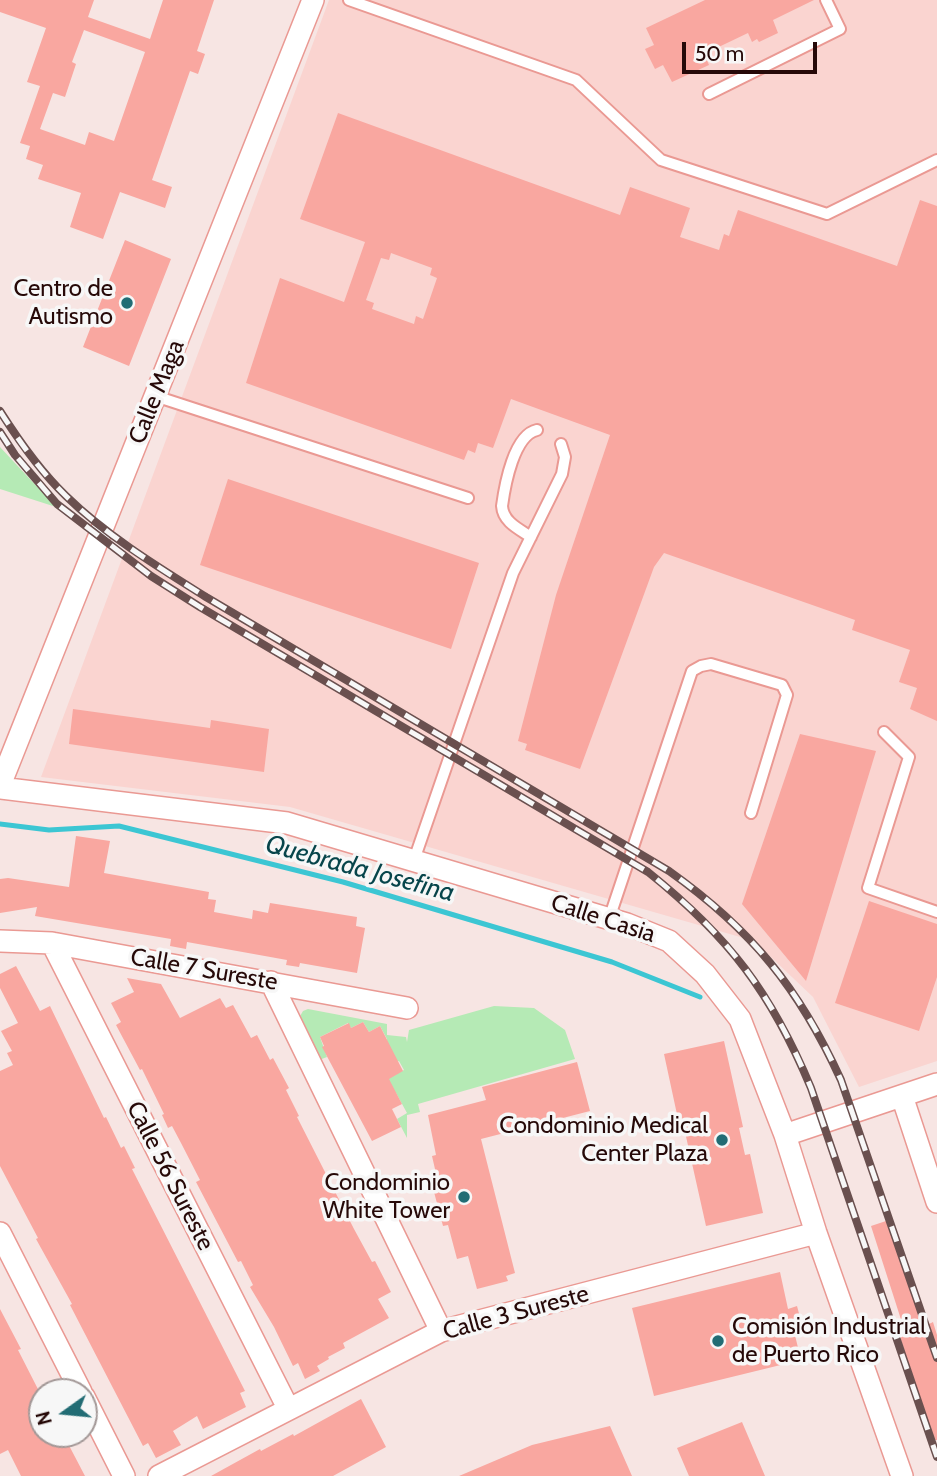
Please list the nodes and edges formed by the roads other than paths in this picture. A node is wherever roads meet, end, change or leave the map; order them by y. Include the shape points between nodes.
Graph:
1 (313, 0) edge
2 (349, 0) edge
3 (826, 0) edge
4 (709, 94) dead end
5 (937, 160) edge
6 (155, 396) junction
7 (537, 430) dead end
8 (561, 443) dead end
9 (468, 498) dead end
10 (531, 537) junction
11 (884, 732) dead end
12 (0, 786) edge
13 (751, 813) dead end
14 (414, 860) junction
15 (937, 912) edge
16 (609, 919) junction
17 (0, 940) edge
18 (52, 943) junction
19 (271, 982) junction
20 (407, 1008) dead end
21 (937, 1084) edge
22 (902, 1096) junction
23 (786, 1135) junction
24 (937, 1202) edge
25 (0, 1233) edge
26 (816, 1233) junction
27 (441, 1331) junction
28 (74, 1378) edge
29 (288, 1408) junction
30 (98, 1425) edge
31 (124, 1476) edge
32 (159, 1476) edge
33 (902, 1476) edge

1 - 6 street, Calle Maga
2 - 5 lane via 576,80 661,160 827,214
3 - 4 lane via 840,29
6 - 9 lane
6 - 12 street, Calle Maga
7 - 10 lane via 519,443 498,505 509,522
8 - 10 lane via 565,457 562,474
10 - 14 lane via 513,573
11 - 15 lane via 909,757 868,888
12 - 14 street, Calle Casia via 287,823
13 - 16 lane via 786,689 711,664 701,666 692,671
14 - 16 street, Calle Casia
16 - 23 street, Calle Casia via 669,941 705,974 740,1018
17 - 18 street, Calle 7 Sureste
18 - 19 street, Calle 7 Sureste
18 - 29 street, Calle 56 Sureste
19 - 20 street, Calle 7 Sureste
19 - 27 street
21 - 22 street
22 - 23 street
22 - 24 street
23 - 26 street, Calle Casia
25 - 28 street
26 - 27 street, Calle 3 Sureste
26 - 33 street, Calle Casia
27 - 29 street, Calle 3 Sureste
29 - 32 street, Calle 3 Sureste
30 - 31 street

